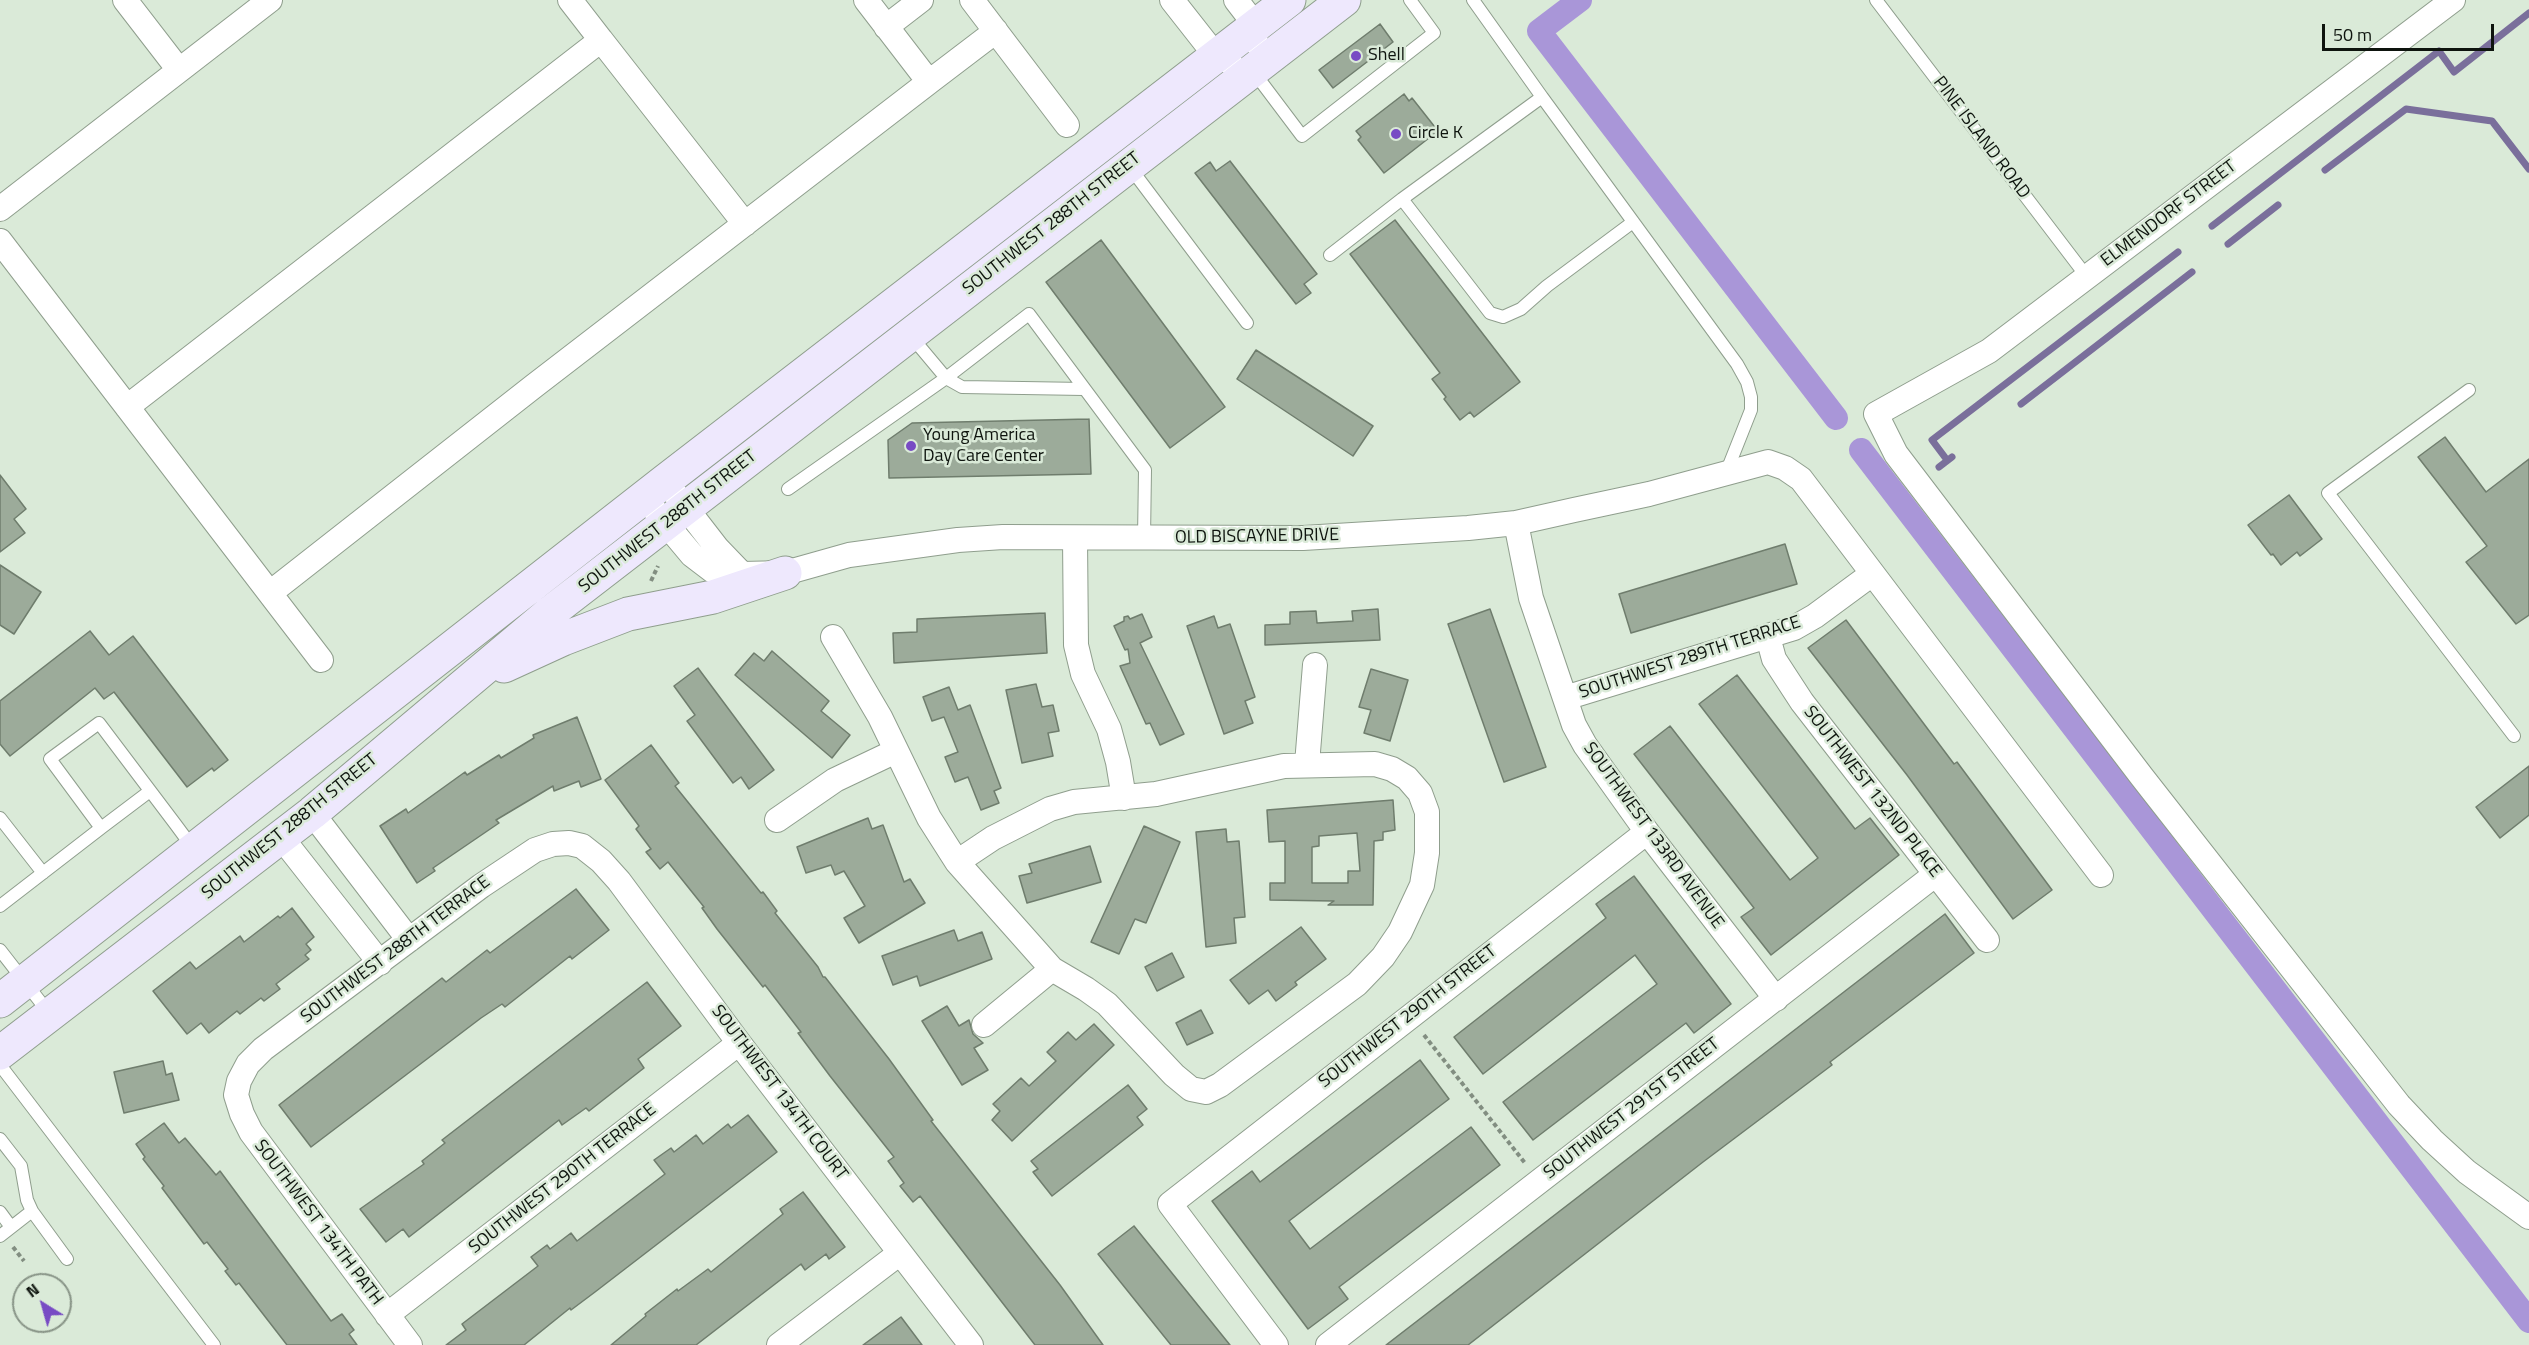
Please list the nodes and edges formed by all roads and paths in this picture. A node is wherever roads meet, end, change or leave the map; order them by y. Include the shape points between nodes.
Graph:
1 (125, 0) edge
2 (270, 0) edge
3 (570, 0) edge
4 (866, 0) edge
5 (921, 0) edge
6 (972, 0) edge
7 (1173, 0) edge
8 (1236, 0) edge
9 (1289, 0) edge
10 (1344, 0) edge
11 (1410, 0) edge
12 (1473, 0) edge
13 (1876, 0) edge
14 (2453, 0) edge
15 (1256, 26) junction
16 (886, 27) junction
17 (996, 31) junction
18 (601, 40) junction
19 (1216, 57) junction
20 (179, 70) junction
21 (1253, 70) junction
22 (929, 82) junction
23 (1542, 97) junction
24 (1067, 125) dead end
25 (1128, 165) junction
26 (1402, 199) junction
27 (0, 209) edge
28 (1633, 222) junction
29 (745, 224) junction
30 (0, 241) edge
31 (1330, 255) dead end
32 (2086, 277) junction
33 (889, 309) junction
34 (1247, 323) dead end
35 (910, 334) junction
36 (946, 378) junction
37 (1084, 389) junction
38 (2469, 390) dead end
39 (127, 407) junction
40 (1726, 472) junction
41 (655, 489) junction
42 (788, 489) dead end
43 (675, 515) junction
44 (1516, 522) junction
45 (1075, 538) junction
46 (1144, 538) junction
47 (660, 561) dead end
48 (785, 573) junction
49 (1872, 574) junction
50 (648, 589) dead end
51 (270, 594) junction
52 (833, 637) dead end
53 (1768, 637) junction
54 (321, 660) dead end
55 (1315, 665) dead end
56 (471, 679) junction
57 (1565, 698) junction
58 (2514, 736) dead end
59 (896, 751) junction
60 (1307, 764) junction
61 (150, 791) junction
62 (1124, 798) junction
63 (312, 813) junction
64 (0, 818) edge
65 (777, 820) dead end
66 (101, 828) junction
67 (1647, 832) junction
68 (281, 837) junction
69 (582, 846) joint
70 (194, 849) junction
71 (957, 862) junction
72 (43, 873) junction
73 (1936, 874) junction
74 (2101, 875) dead end
75 (0, 906) edge
76 (409, 940) junction
77 (1987, 940) dead end
78 (0, 951) edge
79 (380, 963) junction
80 (1052, 969) junction
81 (12, 992) edge
82 (1776, 999) junction
83 (50, 1015) junction
84 (984, 1024) dead end
85 (1422, 1032) dead end
86 (739, 1043) junction
87 (0, 1053) edge
88 (0, 1065) edge
89 (236, 1095) joint
90 (0, 1139) edge
91 (1527, 1165) dead end
92 (32, 1211) junction
93 (0, 1212) edge
94 (2529, 1217) edge
95 (11, 1227) junction
96 (0, 1236) edge
97 (12, 1246) dead end
98 (900, 1253) junction
99 (67, 1259) dead end
100 (24, 1261) dead end
101 (387, 1315) junction
102 (214, 1345) edge
103 (410, 1345) edge
104 (779, 1345) edge
105 (971, 1345) edge
106 (1276, 1345) edge
107 (1328, 1345) edge

1 - 20 street
2 - 20 street
3 - 18 street
4 - 16 street
5 - 16 street
6 - 17 street
7 - 19 street
8 - 15 street
9 - 15 main road, SOUTHWEST 288TH STREET
10 - 21 main road, SOUTHWEST 288TH STREET
11 - 21 lane via 1434,33 1302,136
12 - 23 lane
13 - 32 lane, PINE ISLAND ROAD
14 - 32 street, ELMENDORF STREET
15 - 19 main road, SOUTHWEST 288TH STREET
15 - 21 street
16 - 22 street
17 - 22 street
17 - 24 street
18 - 29 street
18 - 39 street
19 - 21 street
19 - 33 main road, SOUTHWEST 288TH STREET
20 - 27 street
21 - 25 main road, SOUTHWEST 288TH STREET
22 - 29 street
23 - 26 lane
23 - 28 lane
25 - 34 lane
25 - 35 main road, SOUTHWEST 288TH STREET
26 - 28 lane via 1490,313 1503,317 1521,309
26 - 31 lane
28 - 40 lane via 1747,381 1751,410
29 - 51 street
30 - 39 street
32 - 94 street, ELMENDORF STREET via 1989,351 1876,414 1903,463 2399,1105 2467,1172
33 - 35 main road
33 - 41 main road, SOUTHWEST 288TH STREET
35 - 36 lane
35 - 43 main road, SOUTHWEST 288TH STREET
36 - 37 lane via 962,387
36 - 37 lane via 1029,314
36 - 42 lane
37 - 46 lane via 1145,470
38 - 58 lane via 2328,493
39 - 51 street
40 - 44 street, OLD BISCAYNE DRIVE via 1649,494
40 - 49 street, OLD BISCAYNE DRIVE via 1768,462 1801,479
41 - 43 street, OLD BISCAYNE DRIVE
41 - 70 main road, SOUTHWEST 288TH STREET
43 - 48 street, OLD BISCAYNE DRIVE via 702,564 713,571
43 - 56 main road, SOUTHWEST 288TH STREET
44 - 46 street, OLD BISCAYNE DRIVE via 1371,535
44 - 57 street, SOUTHWEST 133RD AVENUE via 1532,598
45 - 46 street, OLD BISCAYNE DRIVE
45 - 48 street, OLD BISCAYNE DRIVE via 1003,537 925,543 849,555
45 - 62 street via 1076,645 1083,674 1109,729
47 - 50 path
48 - 56 main road via 713,597 628,614
49 - 53 street, SOUTHWEST 289TH TERRACE via 1815,616
49 - 74 street
51 - 54 street
52 - 59 street
53 - 57 street, SOUTHWEST 289TH TERRACE
53 - 73 street, SOUTHWEST 132ND PLACE via 1784,677
55 - 60 street
56 - 63 main road, SOUTHWEST 288TH STREET
57 - 67 street, SOUTHWEST 133RD AVENUE via 1574,725 1595,762
59 - 65 street via 835,780
59 - 71 street via 929,818
60 - 62 street
60 - 80 street via 1375,764 1392,769 1420,793 1427,812 1422,885 1400,932 1357,984 1206,1092 1182,1082 1107,1004
61 - 66 lane
61 - 66 lane via 99,723 50,759
61 - 70 lane
62 - 71 street via 1074,802 1050,809 993,838
63 - 68 main road, SOUTHWEST 288TH STREET
63 - 76 street
64 - 72 lane
66 - 72 lane
67 - 82 street, SOUTHWEST 133RD AVENUE
67 - 106 street, SOUTHWEST 290TH STREET via 1170,1204
68 - 79 street
68 - 83 main road, SOUTHWEST 288TH STREET
69 - 76 street, SOUTHWEST 288TH TERRACE via 553,844 535,850
69 - 86 street, SOUTHWEST 134TH COURT via 620,881
70 - 81 main road, SOUTHWEST 288TH STREET
71 - 80 street
72 - 75 lane
73 - 77 street, SOUTHWEST 132ND PLACE
73 - 82 street, SOUTHWEST 291ST STREET
76 - 79 street, SOUTHWEST 288TH TERRACE
78 - 81 lane
79 - 89 street, SOUTHWEST 288TH TERRACE via 263,1048 248,1064
80 - 84 street
81 - 83 lane
82 - 107 street, SOUTHWEST 291ST STREET
83 - 87 main road, SOUTHWEST 288TH STREET
85 - 91 path
86 - 98 street, SOUTHWEST 134TH COURT
86 - 101 street, SOUTHWEST 290TH TERRACE
88 - 102 lane
89 - 101 street, SOUTHWEST 134TH PATH via 251,1132
90 - 92 lane via 21,1166
92 - 95 lane
92 - 99 lane
93 - 95 lane
95 - 96 lane
97 - 100 path
98 - 104 street
98 - 105 street, SOUTHWEST 134TH COURT
101 - 103 street, SOUTHWEST 134TH PATH

